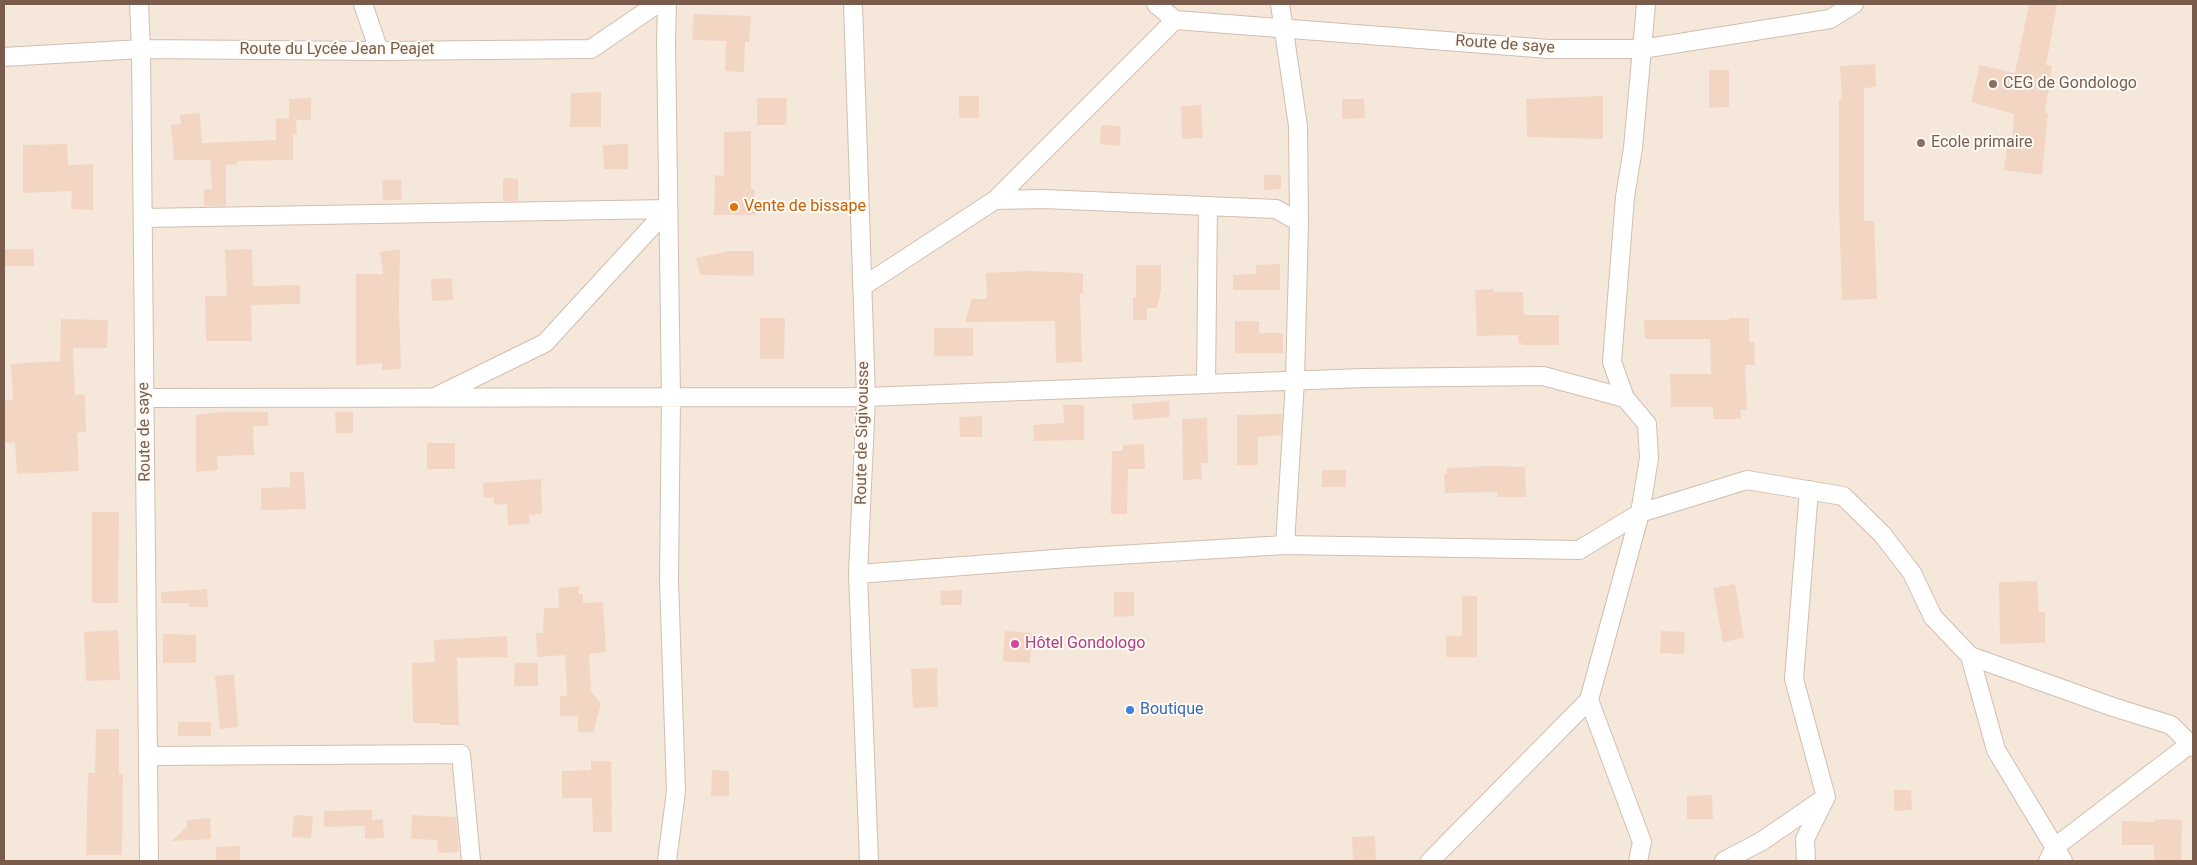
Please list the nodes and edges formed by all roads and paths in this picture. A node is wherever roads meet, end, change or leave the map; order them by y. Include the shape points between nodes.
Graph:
1 (139, 4) edge
2 (363, 4) edge
3 (657, 4) edge
4 (667, 4) edge
5 (853, 4) edge
6 (1156, 4) edge
7 (1280, 4) edge
8 (1646, 4) edge
9 (1854, 4) edge
10 (1175, 20) junction
11 (1283, 27) junction
12 (141, 49) junction
13 (1642, 49) junction
14 (379, 51) junction
15 (4, 58) edge
16 (995, 200) junction
17 (1208, 206) junction
18 (668, 209) junction
19 (143, 218) junction
20 (1299, 222) junction
21 (862, 287) junction
22 (1295, 382) junction
23 (1206, 384) junction
24 (671, 397) junction
25 (866, 397) junction
26 (145, 398) junction
27 (432, 398) junction
28 (1625, 398) junction
29 (1809, 490) junction
30 (1640, 513) junction
31 (1285, 545) junction
32 (858, 574) junction
33 (1970, 656) junction
34 (1589, 700) junction
35 (2192, 746) edge
36 (148, 756) junction
37 (1826, 797) junction
38 (2055, 857) edge
39 (149, 861) edge
40 (470, 861) edge
41 (667, 861) edge
42 (869, 861) edge
43 (1430, 861) edge
44 (1638, 861) edge
45 (1724, 861) edge
46 (1806, 861) edge

1 - 12 street, Route de saye
2 - 14 street
3 - 14 street, Route du Lycée Jean Peajet via 590,49
4 - 18 street
5 - 21 street, Route de Sigivousse
6 - 10 street
7 - 11 street
8 - 13 street
9 - 13 street, Route de saye via 1830,19
10 - 11 street, Route de saye
10 - 16 street
11 - 13 street, Route de saye via 1549,49
11 - 20 street via 1298,126
12 - 14 street, Route du Lycée Jean Peajet
12 - 15 street, Route du Lycée Jean Peajet
12 - 19 street, Route de saye
13 - 28 street via 1612,362
16 - 17 street
16 - 21 street
17 - 20 street via 1276,209
17 - 23 street
18 - 19 street
18 - 24 street
18 - 27 street via 545,344
19 - 26 street, Route de saye
20 - 22 street
21 - 25 street, Route de Sigivousse
22 - 23 street
22 - 28 street via 1543,376
22 - 31 street
23 - 25 street
24 - 25 street
24 - 27 street
24 - 41 street via 669,580 676,791
25 - 32 street, Route de Sigivousse
26 - 27 street
26 - 36 street, Route de saye
28 - 30 street via 1647,424 1649,458
29 - 30 street via 1747,480
29 - 33 street via 1843,496 1882,534 1912,573 1933,616
29 - 37 street via 1794,679
30 - 31 street via 1579,550
30 - 34 street
31 - 32 street
32 - 42 street, Route de Sigivousse
33 - 35 street via 2171,725
33 - 38 street via 1996,750
34 - 43 street
34 - 44 street via 1642,842
35 - 38 street
36 - 39 street, Route de saye
36 - 40 street via 461,754
37 - 45 street via 1762,841
37 - 46 street via 1805,839

